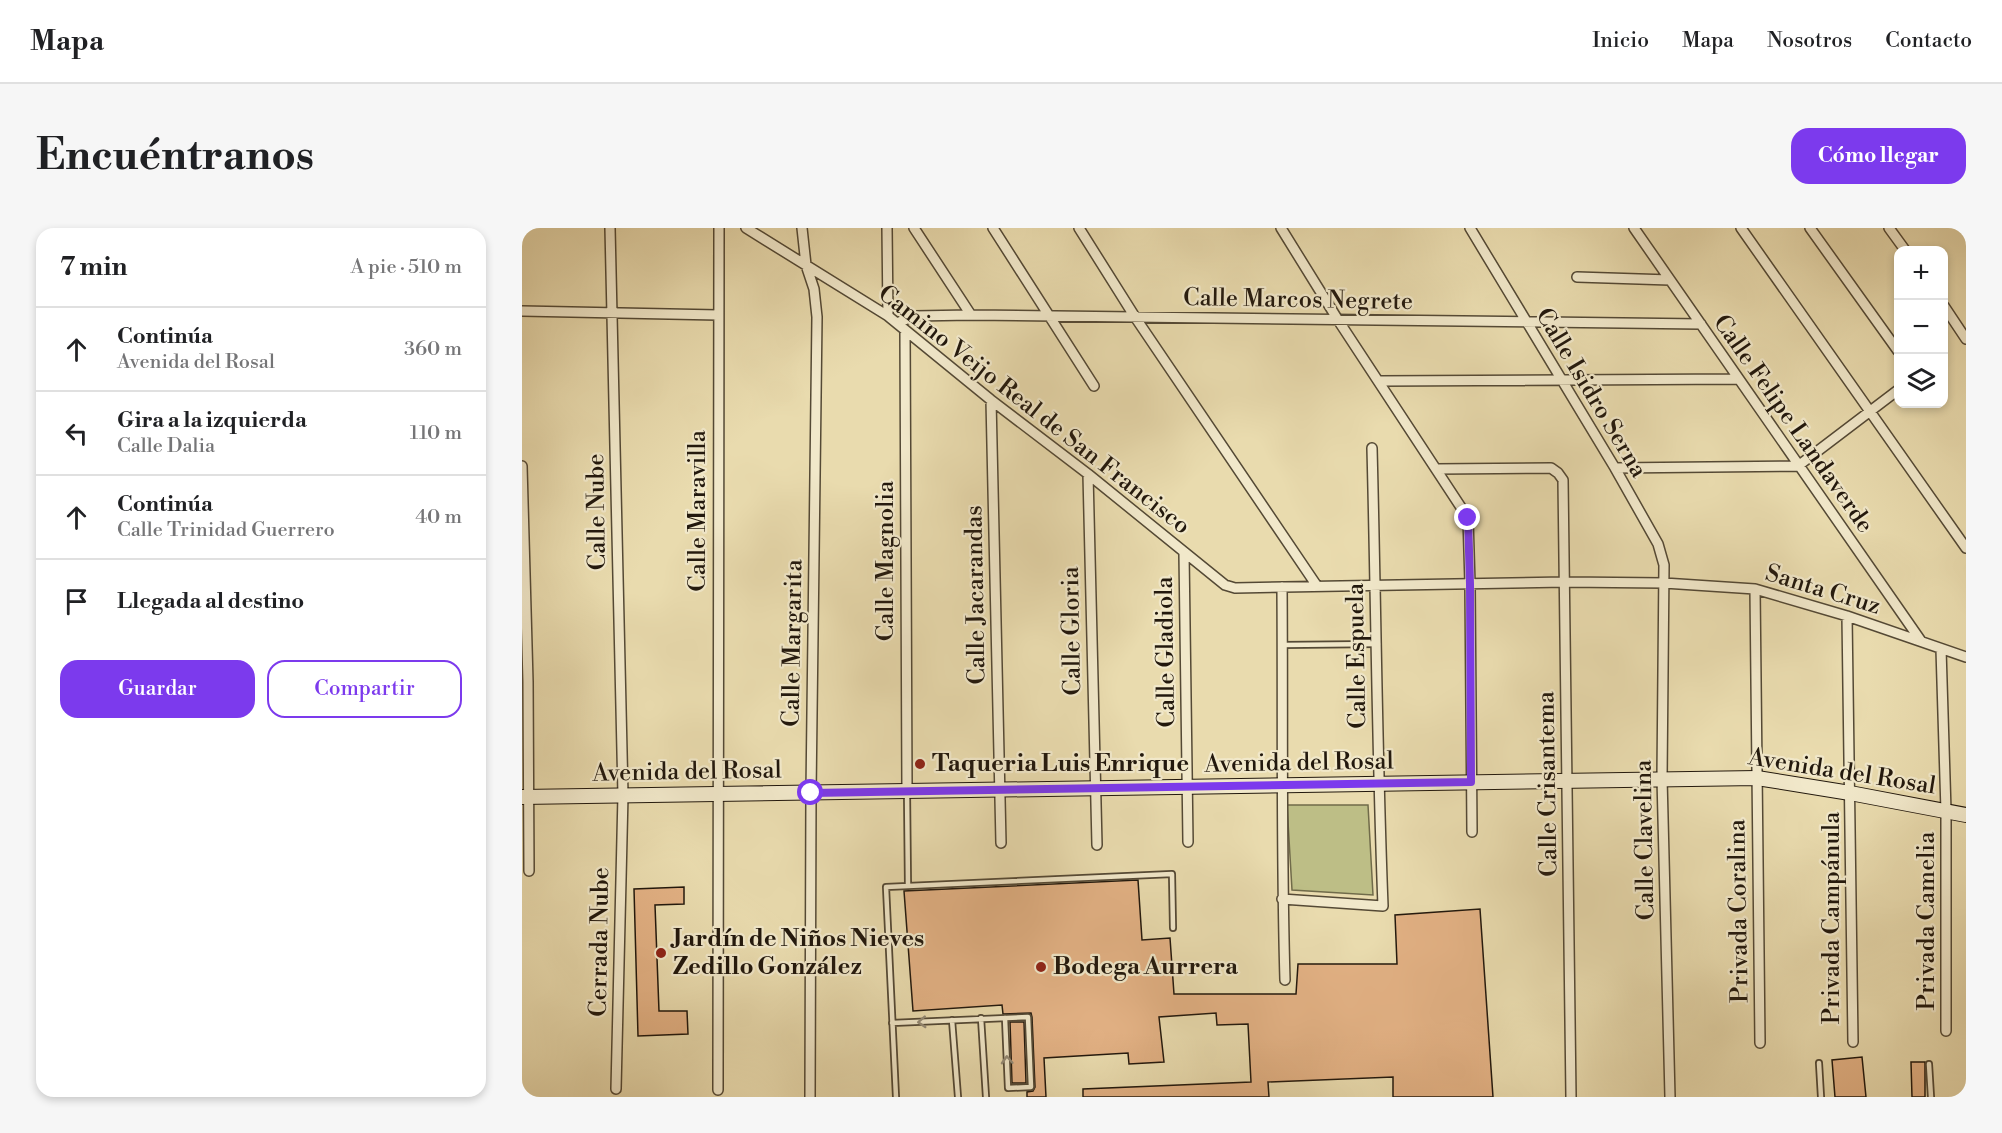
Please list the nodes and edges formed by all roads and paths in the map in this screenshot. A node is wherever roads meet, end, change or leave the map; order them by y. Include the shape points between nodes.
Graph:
1 (610, 228) edge
2 (719, 228) edge
3 (746, 228) edge
4 (802, 228) edge
5 (887, 228) edge
6 (914, 228) edge
7 (993, 228) edge
8 (1078, 228) edge
9 (1281, 228) edge
10 (1470, 228) edge
11 (1635, 228) edge
12 (1741, 228) edge
13 (1810, 228) edge
14 (1889, 228) edge
15 (1902, 246) edge
16 (806, 265) junction
17 (1577, 277) dead end
18 (1670, 280) junction
19 (522, 311) edge
20 (611, 312) junction
21 (1948, 312) edge
22 (718, 315) junction
23 (971, 315) junction
24 (1050, 315) junction
25 (888, 316) junction
26 (1135, 317) junction
27 (1338, 320) junction
28 (1526, 322) junction
29 (897, 323) junction
30 (1701, 324) junction
31 (905, 331) junction
32 (1966, 339) edge
33 (1894, 344) edge
34 (1737, 379) junction
35 (1560, 380) junction
36 (1380, 381) junction
37 (1094, 386) dead end
38 (1894, 394) edge
39 (991, 400) junction
40 (1870, 411) junction
41 (1372, 448) dead end
42 (522, 466) edge
43 (1798, 466) junction
44 (1615, 468) junction
45 (1437, 469) junction
46 (1088, 474) junction
47 (1966, 548) edge
48 (1184, 553) junction
49 (1564, 582) junction
50 (1664, 583) junction
51 (1470, 584) junction
52 (1317, 586) junction
53 (1376, 586) junction
54 (1282, 587) junction
55 (1235, 588) joint
56 (1755, 589) junction
57 (1847, 616) junction
58 (1921, 641) junction
59 (1377, 644) junction
60 (1282, 645) junction
61 (1941, 649) junction
62 (1966, 657) edge
63 (525, 682) edge
64 (1662, 778) junction
65 (1757, 778) junction
66 (1567, 780) junction
67 (1471, 782) junction
68 (1378, 784) junction
69 (1284, 785) junction
70 (1188, 787) junction
71 (1095, 788) junction
72 (1001, 790) junction
73 (907, 792) junction
74 (718, 793) junction
75 (811, 793) junction
76 (1850, 793) junction
77 (623, 795) junction
78 (525, 797) edge
79 (1946, 811) junction
80 (1966, 815) edge
81 (1472, 832) dead end
82 (1188, 842) dead end
83 (1001, 843) dead end
84 (1097, 845) dead end
85 (529, 872) dead end
86 (908, 886) junction
87 (1282, 899) junction
88 (1173, 928) dead end
89 (1285, 980) dead end
90 (981, 1018) junction
91 (1005, 1018) junction
92 (952, 1020) junction
93 (892, 1023) junction
94 (1946, 1031) dead end
95 (1852, 1042) dead end
96 (1760, 1043) dead end
97 (1819, 1063) dead end
98 (1929, 1064) dead end
99 (616, 1089) dead end
100 (717, 1090) dead end
101 (810, 1097) edge
102 (896, 1097) edge
103 (958, 1097) edge
104 (986, 1097) edge
105 (1571, 1097) edge
106 (1670, 1097) edge
107 (1821, 1097) edge
108 (1931, 1097) edge

1 - 20 street, Calle Nube
2 - 22 street, Calle Maravilla
3 - 16 street, Camino Veijo Real de San Francisco
4 - 16 street, Calle Margarita
5 - 25 street
6 - 23 street
7 - 24 street
8 - 26 street
9 - 27 street
10 - 28 street, Calle Isidro Serna
11 - 18 street, Calle Felipe Landaverde
12 - 40 street
13 - 33 street
14 - 15 street
16 - 25 street, Camino Veijo Real de San Francisco
16 - 75 street, Calle Margarita via 817,316
17 - 18 street
18 - 30 street, Calle Felipe Landaverde
19 - 20 street
20 - 22 street
20 - 77 street, Calle Nube
21 - 32 street
22 - 74 street, Calle Maravilla
23 - 24 street, Calle Marcos Negrete
23 - 29 street, Calle Marcos Negrete via 914,316
24 - 26 street, Calle Marcos Negrete
24 - 37 street
25 - 29 street, Camino Veijo Real de San Francisco
26 - 27 street, Calle Marcos Negrete
26 - 52 street
27 - 28 street, Calle Marcos Negrete
27 - 36 street
28 - 30 street, Calle Marcos Negrete
28 - 35 street, Calle Isidro Serna
29 - 31 street, Camino Veijo Real de San Francisco
30 - 34 street, Calle Felipe Landaverde
31 - 39 street, Camino Veijo Real de San Francisco
31 - 73 street, Calle Magnolia
34 - 35 street
34 - 43 street, Calle Felipe Landaverde
35 - 36 street
35 - 44 street, Calle Isidro Serna
36 - 45 street
38 - 40 street
39 - 46 street, Camino Veijo Real de San Francisco
39 - 72 street, Calle Jacarandas
40 - 43 street
40 - 47 street
41 - 53 street, Calle Espuela
42 - 63 street
43 - 44 street
43 - 58 street, Calle Felipe Landaverde
44 - 50 street, Calle Isidro Serna via 1658,544
45 - 49 street, Calle Crisantema via 1551,468 1558,472 1563,480
45 - 51 street via 1468,518
46 - 48 street, Camino Veijo Real de San Francisco
46 - 71 street, Calle Gloria
48 - 55 street, Camino Veijo Real de San Francisco via 1225,585
48 - 70 street, Calle Gladiola
49 - 50 street, Santa Cruz
49 - 51 street, Santa Cruz
49 - 66 street, Calle Crisantema
50 - 56 street, Santa Cruz
50 - 64 street, Calle Clavelina
51 - 53 street, Santa Cruz
51 - 67 street
52 - 53 street, Santa Cruz
52 - 54 street, Santa Cruz
53 - 59 street, Calle Espuela
54 - 55 street, Santa Cruz
54 - 60 street
56 - 57 street, Santa Cruz
56 - 65 street, Privada Coralina
57 - 58 street, Santa Cruz
57 - 76 street, Privada Campánula
58 - 61 street, Santa Cruz
59 - 60 lane
59 - 68 street, Calle Espuela
60 - 69 street
61 - 62 street, Santa Cruz
61 - 79 street, Privada Camelia
63 - 78 street
64 - 65 street, Avenida del Rosal
64 - 66 street, Avenida del Rosal
64 - 106 street, Calle Clavelina
65 - 76 street, Avenida del Rosal
65 - 96 street, Privada Coralina
66 - 67 street, Avenida del Rosal
66 - 105 street, Calle Crisantema
67 - 68 street, Avenida del Rosal
67 - 81 street
68 - 69 street, Avenida del Rosal
68 - 87 street, Calle Espuela via 1383,906
69 - 70 street, Avenida del Rosal
69 - 87 street
70 - 71 street, Avenida del Rosal
70 - 82 street, Calle Gladiola
71 - 72 street, Avenida del Rosal
71 - 84 street, Calle Gloria
72 - 73 street, Avenida del Rosal
72 - 83 street, Calle Jacarandas
73 - 75 street, Avenida del Rosal
73 - 86 lane
74 - 75 street, Avenida del Rosal
74 - 77 street, Avenida del Rosal
74 - 100 street, Calle Maravilla
75 - 101 street, Calle Margarita
76 - 79 street, Avenida del Rosal
76 - 95 street, Privada Campánula
77 - 78 street, Avenida del Rosal
77 - 99 street, Cerrada Nube
78 - 85 street
79 - 80 street, Avenida del Rosal
79 - 94 street, Privada Camelia
86 - 88 lane via 1172,874
86 - 93 lane via 886,887
87 - 89 street
90 - 91 lane
90 - 92 lane
90 - 104 lane
91 -> 91 lane via 1028,1017 1031,1087 1008,1088
92 -> 93 lane
92 - 103 lane
93 - 102 lane
97 - 107 lane
98 - 108 lane

